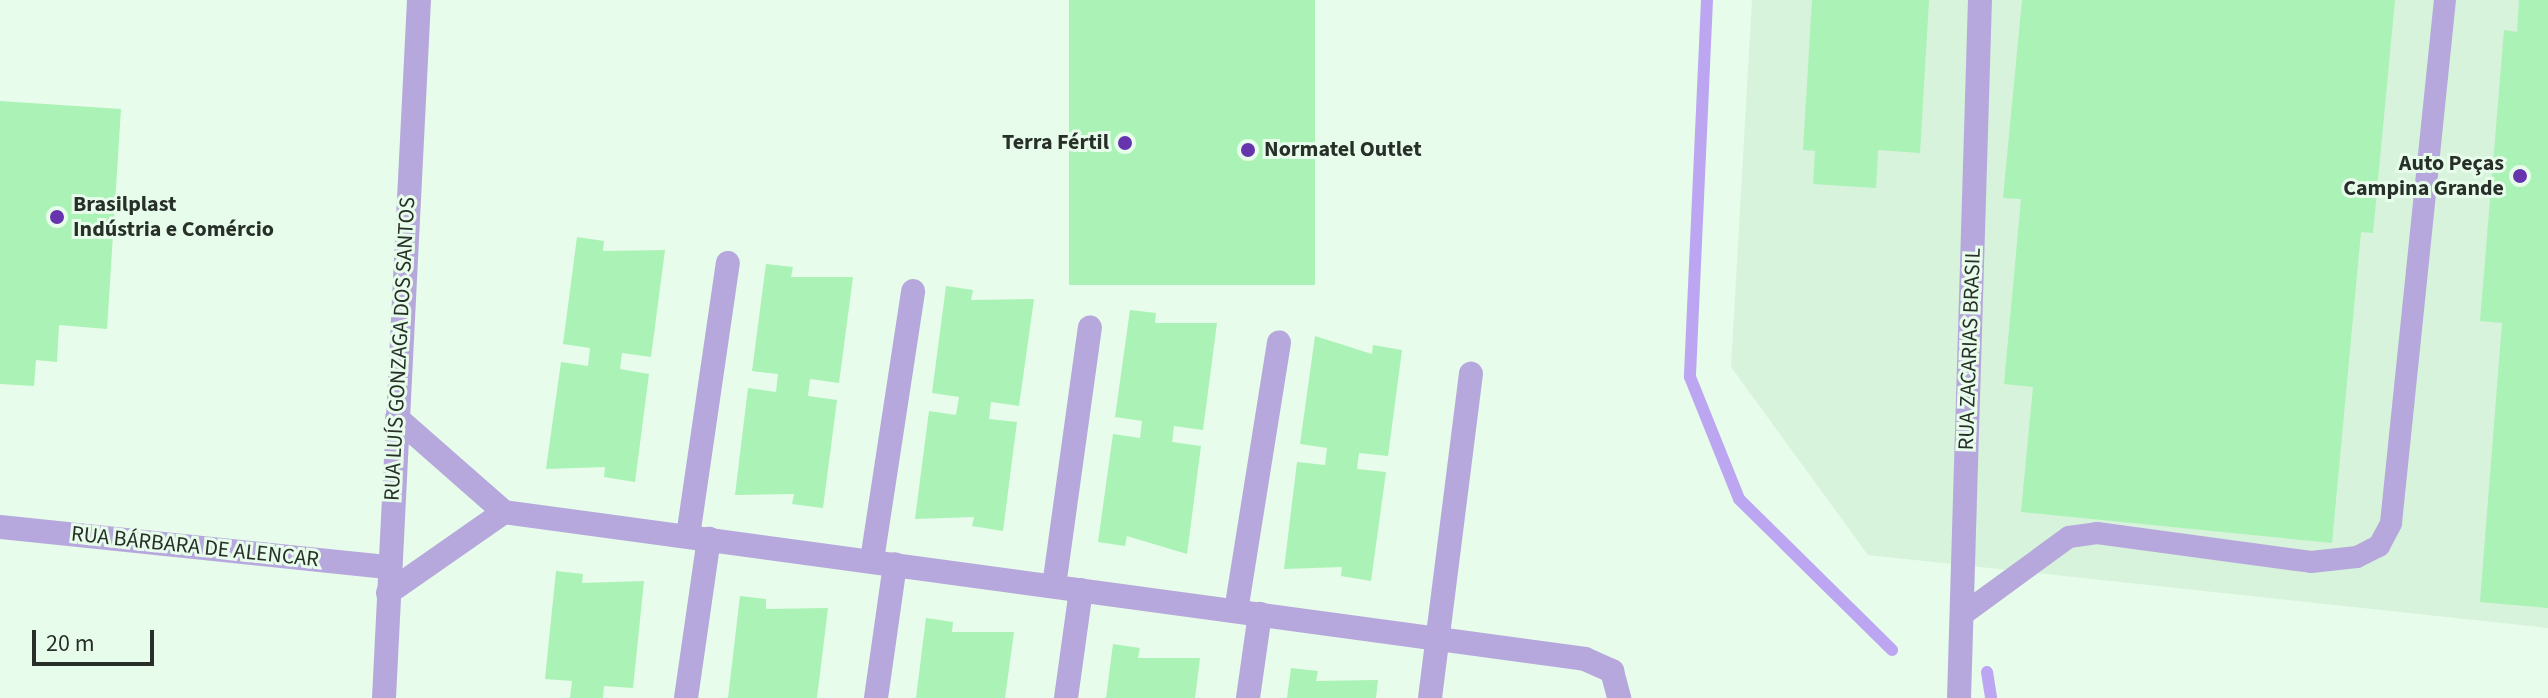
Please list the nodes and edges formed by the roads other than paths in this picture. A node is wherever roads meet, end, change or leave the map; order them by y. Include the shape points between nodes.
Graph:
1 (419, 0) edge
2 (1980, 0) edge
3 (2445, 0) edge
4 (728, 263) dead end
5 (913, 291) dead end
6 (1090, 327) dead end
7 (1279, 342) dead end
8 (1471, 374) dead end
9 (397, 418) junction
10 (504, 512) junction
11 (0, 527) edge
12 (699, 538) junction
13 (883, 562) junction
14 (389, 567) junction
15 (1054, 586) junction
16 (1081, 590) junction
17 (388, 593) junction
18 (1248, 613) junction
19 (1962, 615) junction
20 (1437, 638) junction
21 (384, 698) edge
22 (686, 698) edge
23 (876, 698) edge
24 (1066, 698) edge
25 (1248, 698) edge
26 (1430, 698) edge
27 (1619, 698) edge
28 (1959, 698) edge

1 - 9 street, RUA LUÍS GONZAGA DOS SANTOS
2 - 19 street, RUA ZACARIAS BRASIL
3 - 19 lane via 2391,523 2379,546 2357,557 2311,562 2097,533 2069,537
4 - 12 street
5 - 13 street
6 - 15 street
7 - 18 street
8 - 20 street
9 - 10 street
9 - 14 street, RUA LUÍS GONZAGA DOS SANTOS
10 - 12 street
10 - 17 street
11 - 14 street, RUA BÁRBARA DE ALENCAR
12 - 13 street
12 - 22 street
13 - 15 street
13 - 23 street
14 - 17 street, RUA LUÍS GONZAGA DOS SANTOS
15 - 16 street
16 - 18 street
16 - 24 street
17 - 21 street, RUA LUÍS GONZAGA DOS SANTOS
18 - 20 street
18 - 25 street
19 - 28 street, RUA ZACARIAS BRASIL
20 - 26 street
20 - 27 street via 1585,659 1612,671

